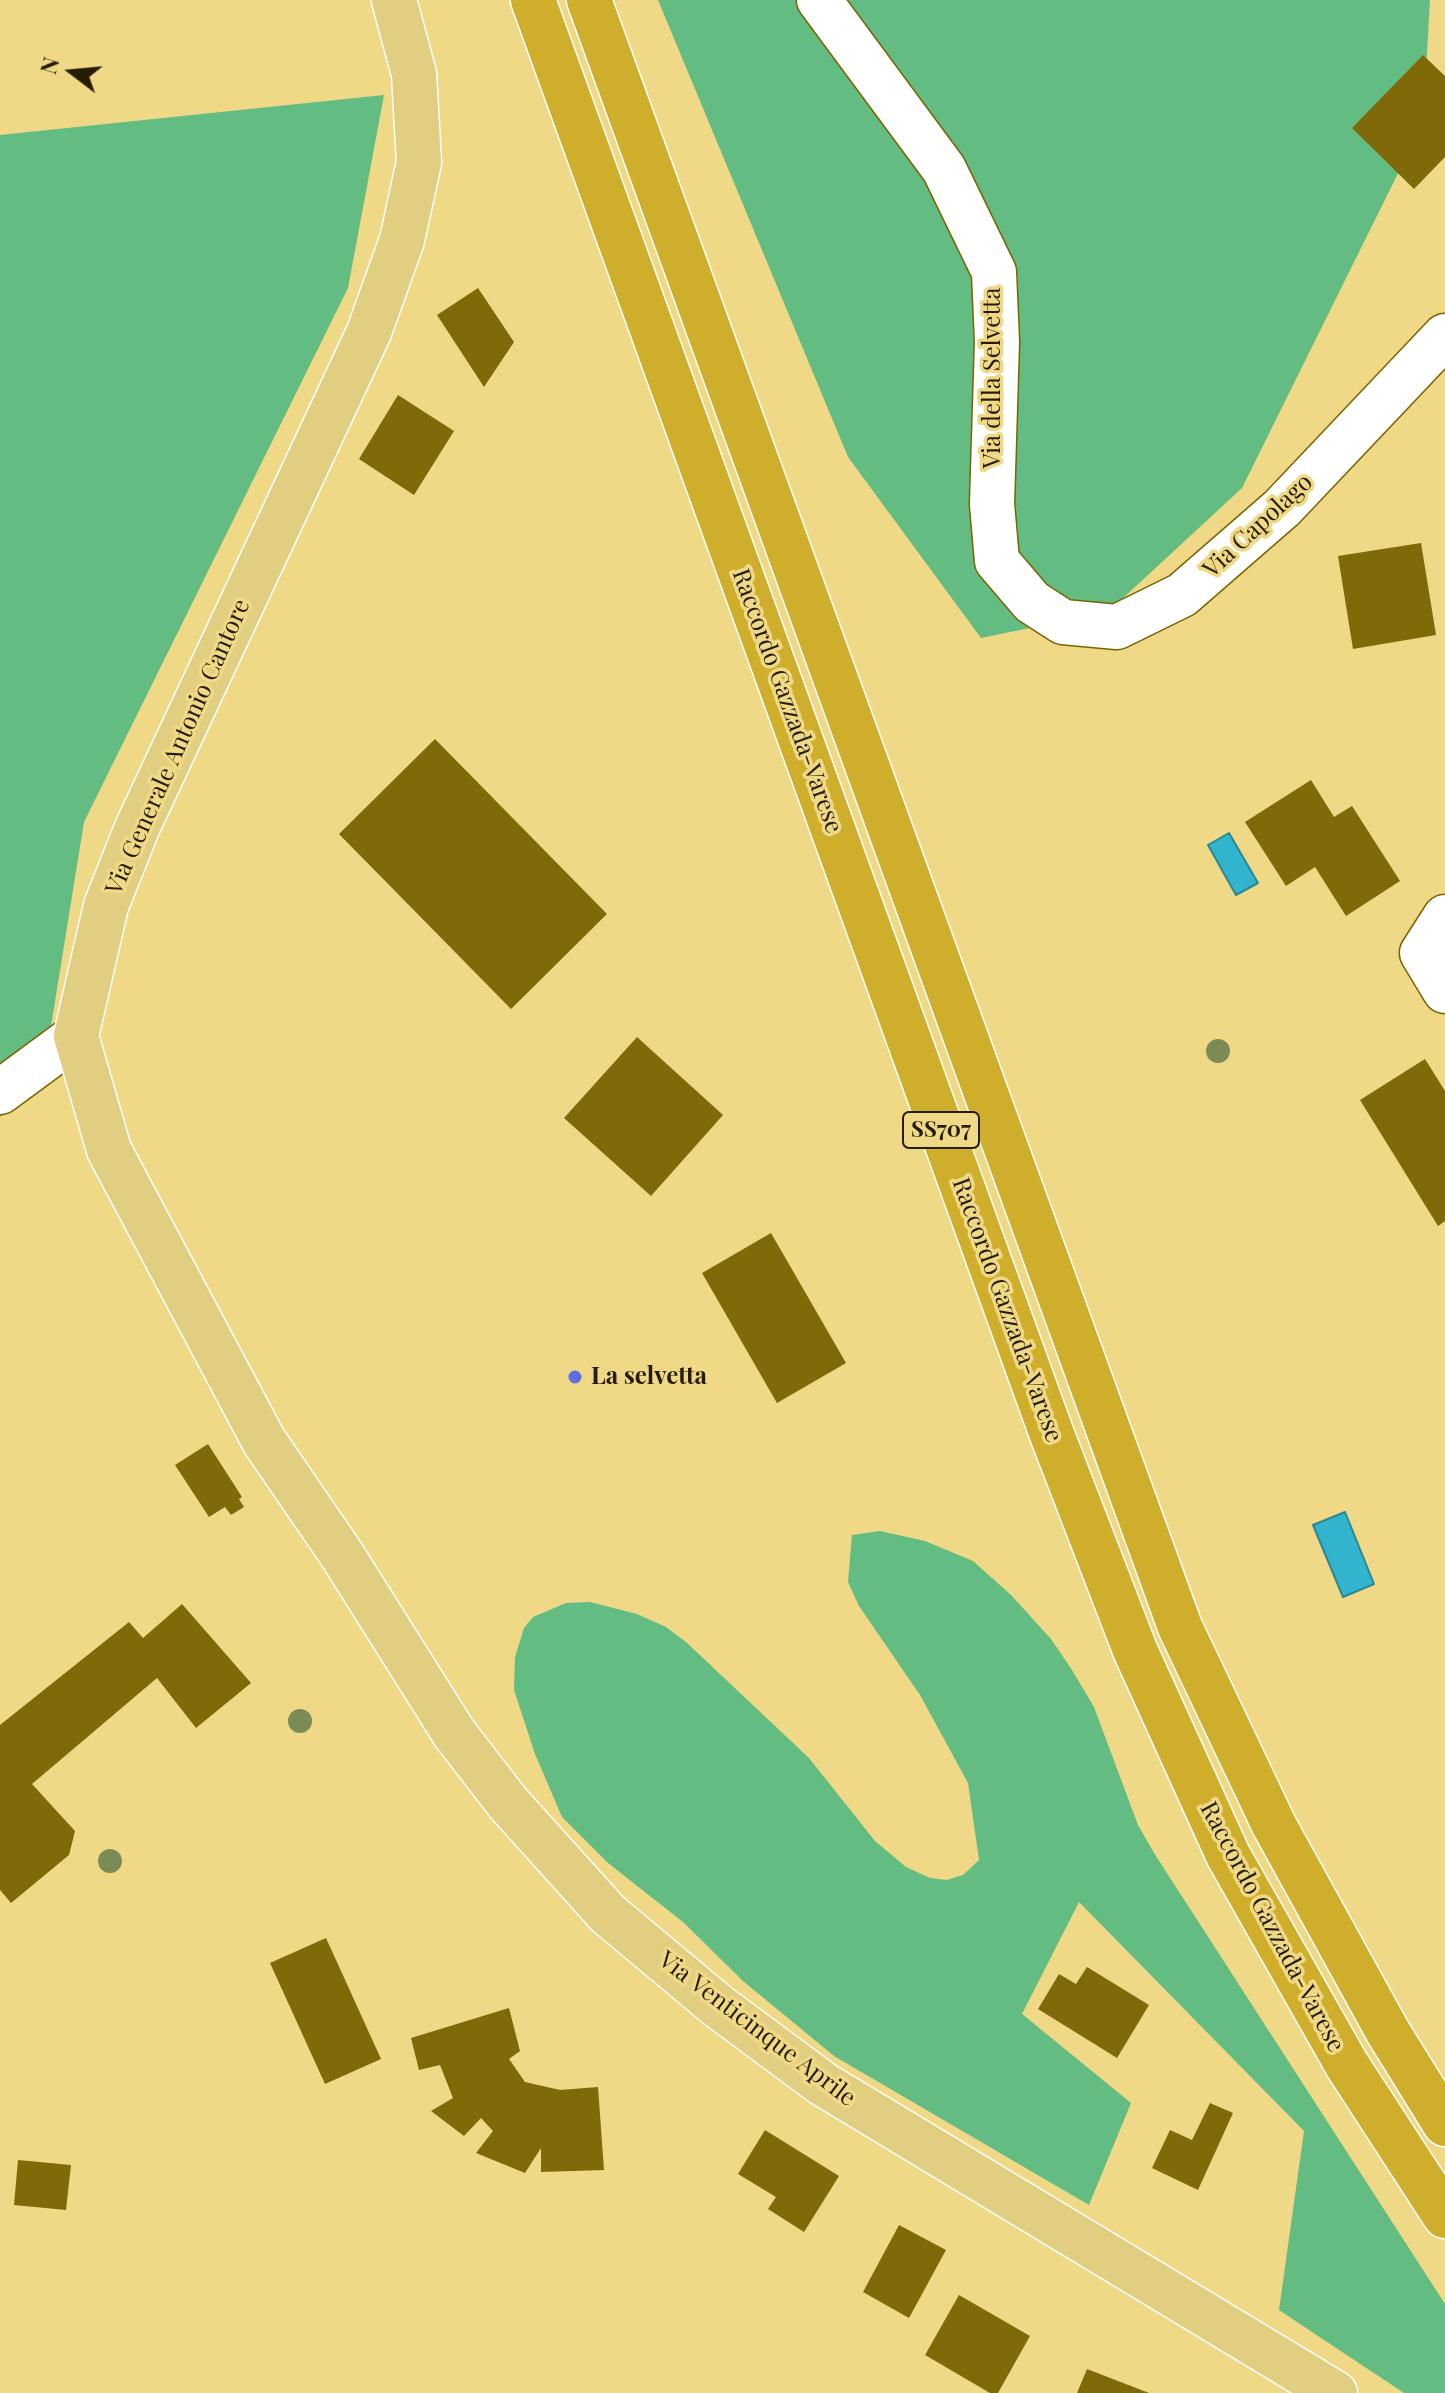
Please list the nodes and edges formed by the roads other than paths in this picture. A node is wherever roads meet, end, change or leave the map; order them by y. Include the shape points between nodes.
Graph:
1 (394, 0) edge
2 (533, 0) edge
3 (589, 0) edge
4 (819, 0) edge
5 (1445, 336) edge
6 (1032, 602) joint
7 (1445, 917) edge
8 (1445, 991) edge
9 (76, 1036) junction
10 (0, 1092) edge
11 (342, 1555) joint
12 (1445, 2124) edge
13 (1445, 2216) edge
14 (1335, 2393) edge

1 - 9 main road, Via Generale Antonio Cantore via 414,74 419,162 402,240 369,332 137,828 106,906
2 - 13 highway, Raccordo Gazzada-Varese / SS707 via 1045,1417 1135,1650 1228,1855 1347,2065
3 - 12 highway, Raccordo Gazzada-Varese / SS707 via 1180,1627 1274,1825
4 - 6 street, Via della Selvetta via 944,169 994,272 992,504 997,561
5 - 6 street, Via Capolago via 1282,508 1182,595 1117,627 1063,622
7 - 8 street via 1422,953
9 - 10 street
9 - 11 main road, Via Generale Antonio Cantore via 109,1150 264,1441
11 - 14 main road, Via Venticinque Aprile via 454,1733 508,1803 608,1914 823,2084

